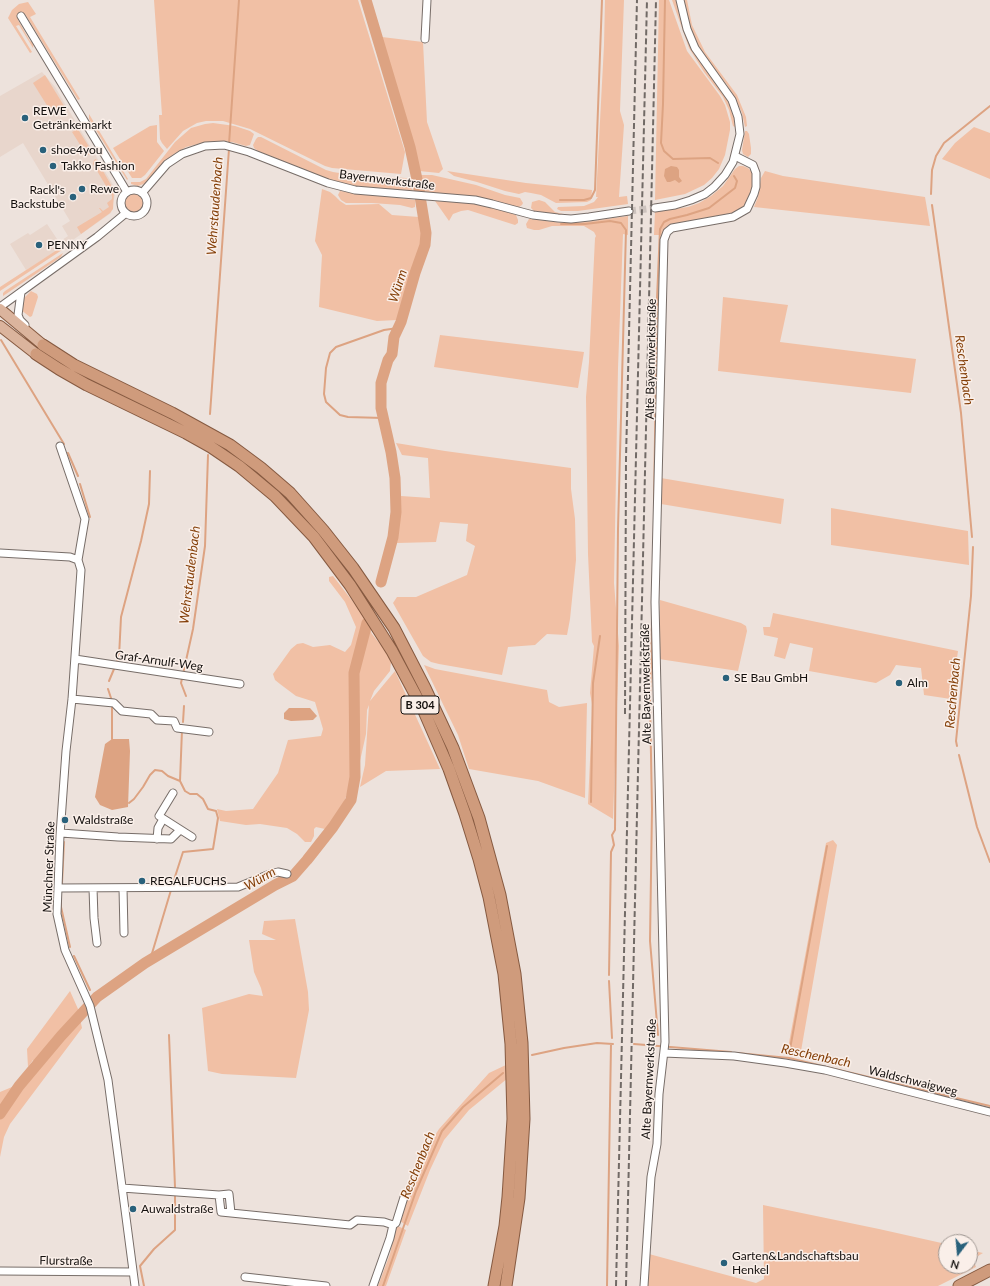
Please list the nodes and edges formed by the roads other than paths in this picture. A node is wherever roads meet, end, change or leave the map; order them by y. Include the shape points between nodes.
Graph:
1 (427, 0) edge
2 (680, 0) edge
3 (21, 16) dead end
4 (425, 38) dead end
5 (735, 156) junction
6 (127, 192) junction
7 (142, 193) junction
8 (655, 208) tunnel mouth
9 (629, 211) tunnel mouth
10 (126, 213) junction
11 (21, 292) junction
12 (0, 308) edge
13 (0, 326) edge
14 (34, 338) junction
15 (43, 345) joint
16 (36, 354) joint
17 (60, 446) dead end
18 (0, 553) edge
19 (78, 560) junction
20 (75, 660) junction
21 (240, 684) dead end
22 (72, 699) junction
23 (209, 732) dead end
24 (173, 793) dead end
25 (163, 819) junction
26 (180, 830) junction
27 (61, 833) junction
28 (192, 837) dead end
29 (157, 839) junction
30 (287, 874) dead end
31 (59, 888) junction
32 (93, 888) junction
33 (123, 888) junction
34 (124, 933) dead end
35 (97, 943) dead end
36 (664, 1048) junction
37 (990, 1112) edge
38 (122, 1188) junction
39 (405, 1194) dead end
40 (384, 1222) junction
41 (393, 1225) junction
42 (390, 1238) junction
43 (990, 1270) edge
44 (0, 1271) edge
45 (133, 1272) junction
46 (245, 1277) dead end
47 (135, 1286) edge
48 (326, 1286) edge
49 (373, 1286) edge
50 (494, 1286) edge
51 (506, 1286) edge
52 (644, 1286) edge
53 (959, 1286) edge

1 - 4 street
2 - 5 street via 695,48 728,94 736,112 740,128
3 - 6 street
5 - 8 street via 725,175 705,194 684,203
5 - 36 street, Alte Bayernwerkstraße via 753,165 756,173 756,187 747,209 733,217 672,228 664,240 655,602
6 - 7 street via 133,190
6 - 10 street via 121,201
7 - 9 street, Bayernwerkstraße via 167,164 182,154 205,146 224,145 236,147 336,186 355,190 475,200 533,215 571,219
7 - 10 street via 147,203 145,211 134,216
10 - 11 street
11 - 12 street
11 - 14 street via 18,315
12 - 14 main road, B 304
13 - 16 main road, B 304
14 - 15 main road, B 304
15 - 51 highway, B 304 via 74,365 172,413 230,445 290,494 353,568 394,628 425,688 453,748 479,818 500,895 515,974 522,1043 524,1120 520,1198
16 - 50 highway, B 304 via 87,385 211,447 264,486 298,519 343,575 379,628 420,704 468,822 489,897 504,974 511,1044 513,1120 505,1226
17 - 19 street, Münchner Straße via 85,519
18 - 19 street via 59,556
19 - 20 street, Münchner Straße via 81,570
20 - 21 street, Graf-Arnulf-Weg
20 - 22 street, Münchner Straße
22 - 23 street via 112,703 122,711 151,714 157,720 174,721 177,728
22 - 27 street, Münchner Straße
24 - 25 street via 159,816
25 - 26 street
25 - 29 street via 158,828
26 - 28 street
26 - 29 street via 171,839
27 - 29 street
27 - 31 street, Münchner Straße
30 - 33 street via 270,874 238,887
31 - 32 street
31 - 38 street, Münchner Straße via 58,914 63,942 88,999 108,1080
32 - 33 street
32 - 35 street
33 - 34 street
36 - 37 street, Waldschwaigweg via 826,1070
36 - 52 street, Alte Bayernwerkstraße via 657,1144 651,1176
38 - 40 street via 219,1195 221,1212 350,1225 357,1220
38 - 45 street, Münchner Straße
39 - 41 street via 396,1223
40 - 41 street
40 - 42 street
41 - 42 street
42 - 49 street
43 - 53 highway
44 - 45 street, Flurstraße
45 - 47 street, Münchner Straße
46 - 48 street

